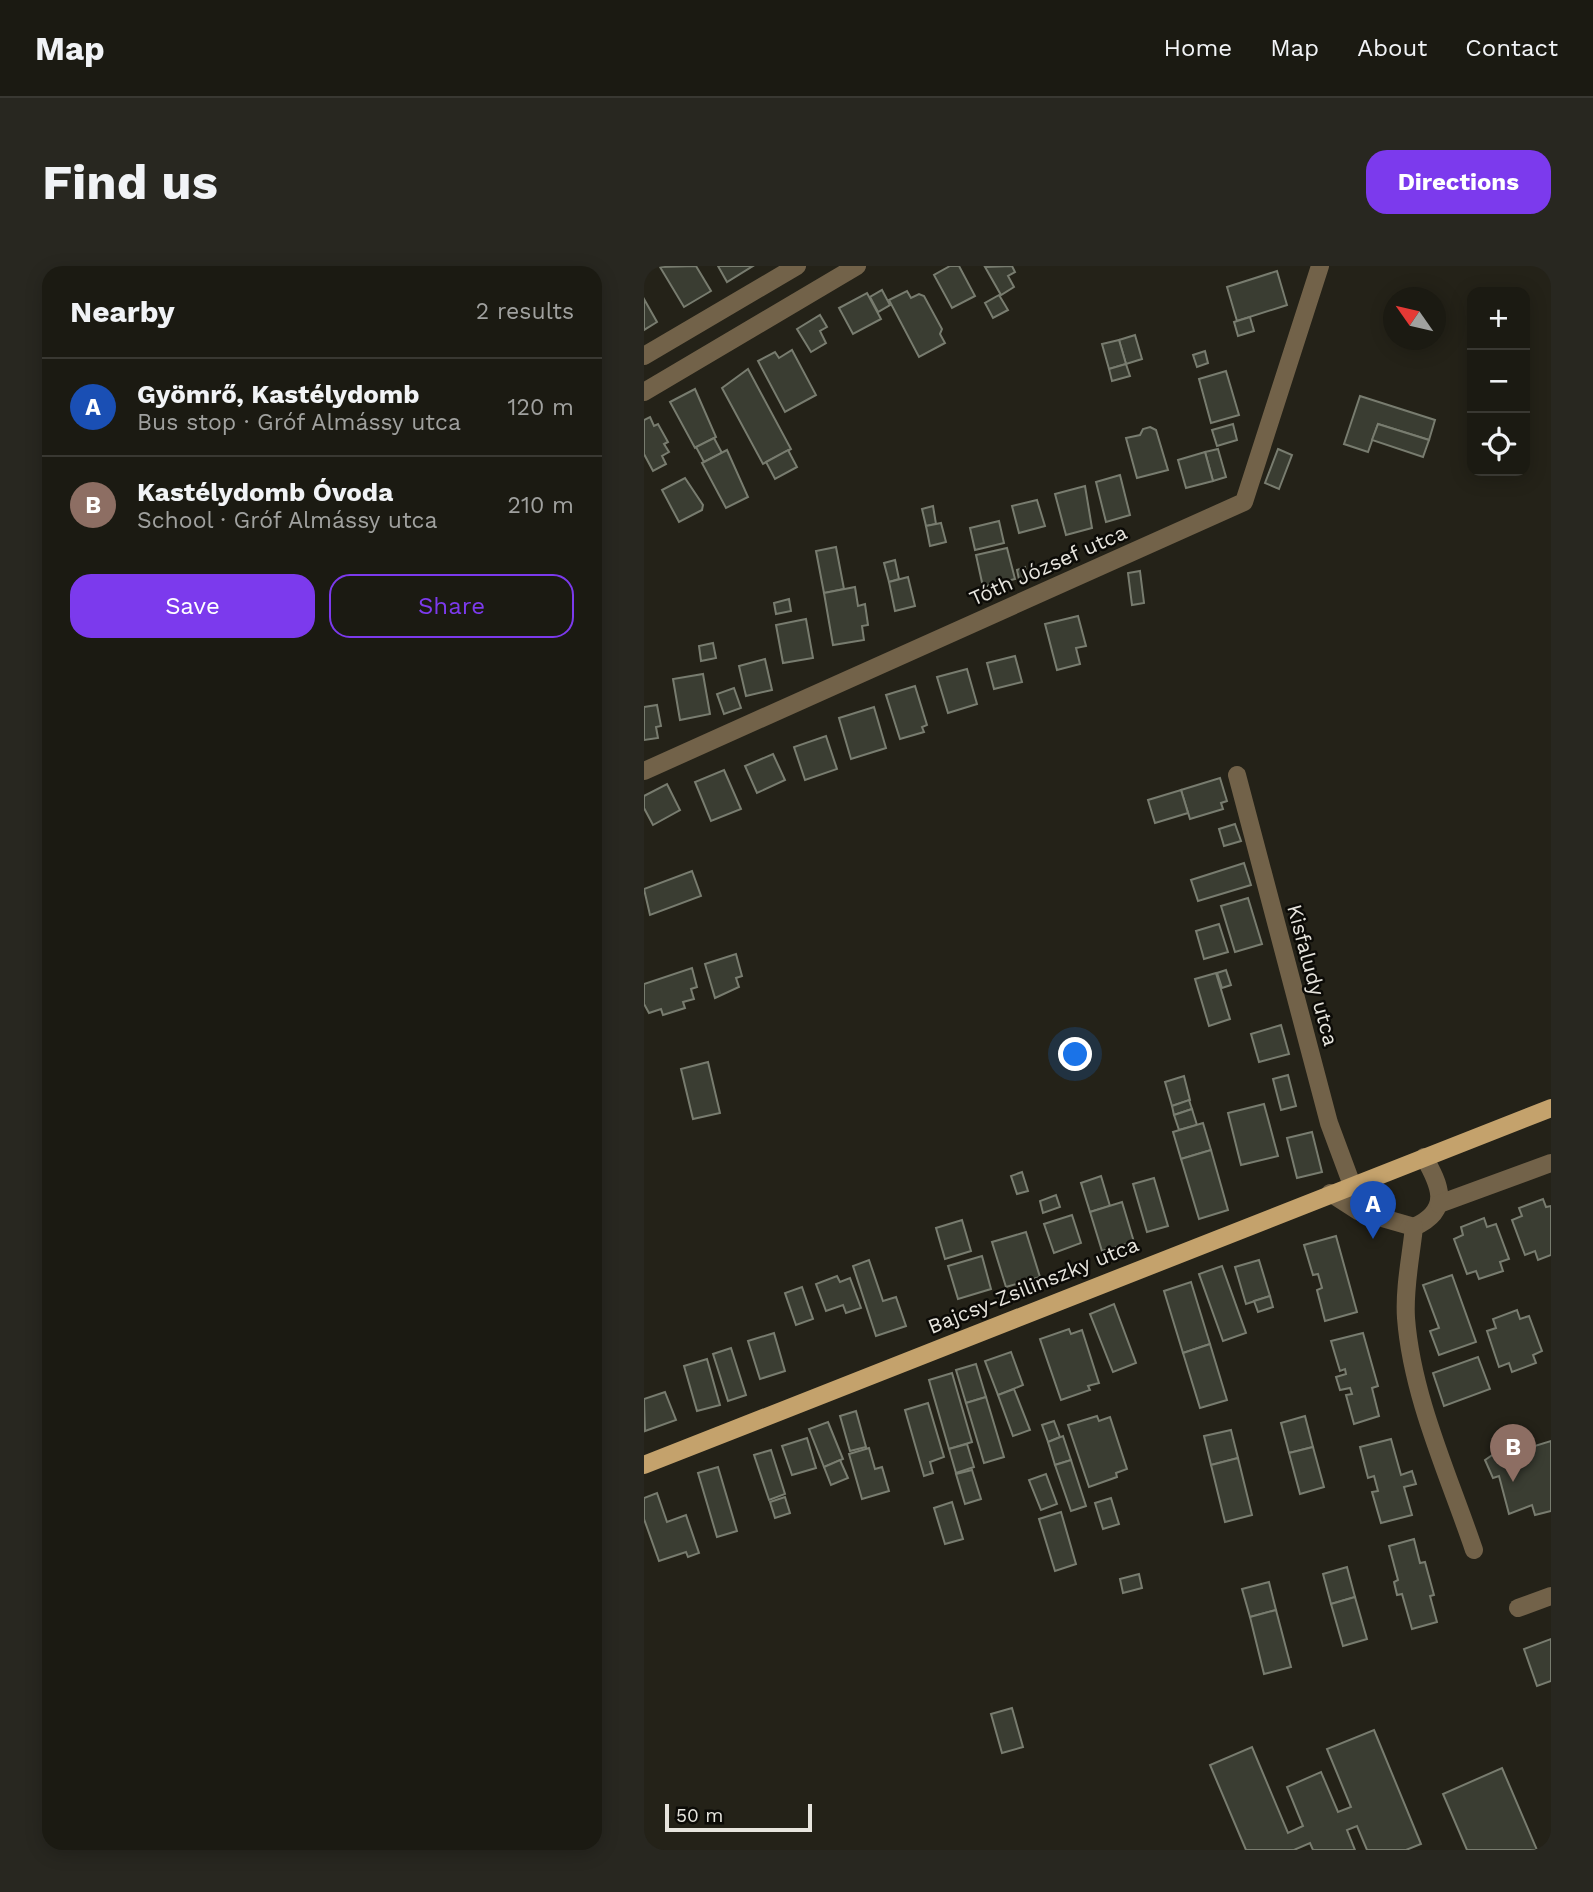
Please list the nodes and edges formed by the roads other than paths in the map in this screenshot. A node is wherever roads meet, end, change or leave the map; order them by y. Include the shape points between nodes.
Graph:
1 (797, 266) edge
2 (857, 266) edge
3 (1320, 266) edge
4 (644, 356) edge
5 (644, 392) edge
6 (644, 771) edge
7 (1237, 775) dead end
8 (1551, 1108) edge
9 (1432, 1154) junction
10 (1551, 1163) edge
11 (1352, 1185) junction
12 (1330, 1193) junction
13 (1439, 1204) junction
14 (1414, 1227) junction
15 (644, 1465) edge
16 (1474, 1550) dead end
17 (1551, 1596) edge
18 (1518, 1608) dead end

1 - 4 street
2 - 5 street
3 - 6 street, Tóth József utca via 1244,502
7 - 11 street, Kisfaludy utca via 1329,1123
8 - 9 main road, Bajcsy-Zsilinszky utca
9 - 11 main road, Bajcsy-Zsilinszky utca
9 - 13 street via 1440,1185
10 - 13 street
11 - 12 main road, Bajcsy-Zsilinszky utca
12 - 14 street via 1358,1211
12 - 15 main road, Bajcsy-Zsilinszky utca
13 - 14 street
14 - 16 street via 1408,1335 1421,1394
17 - 18 street

